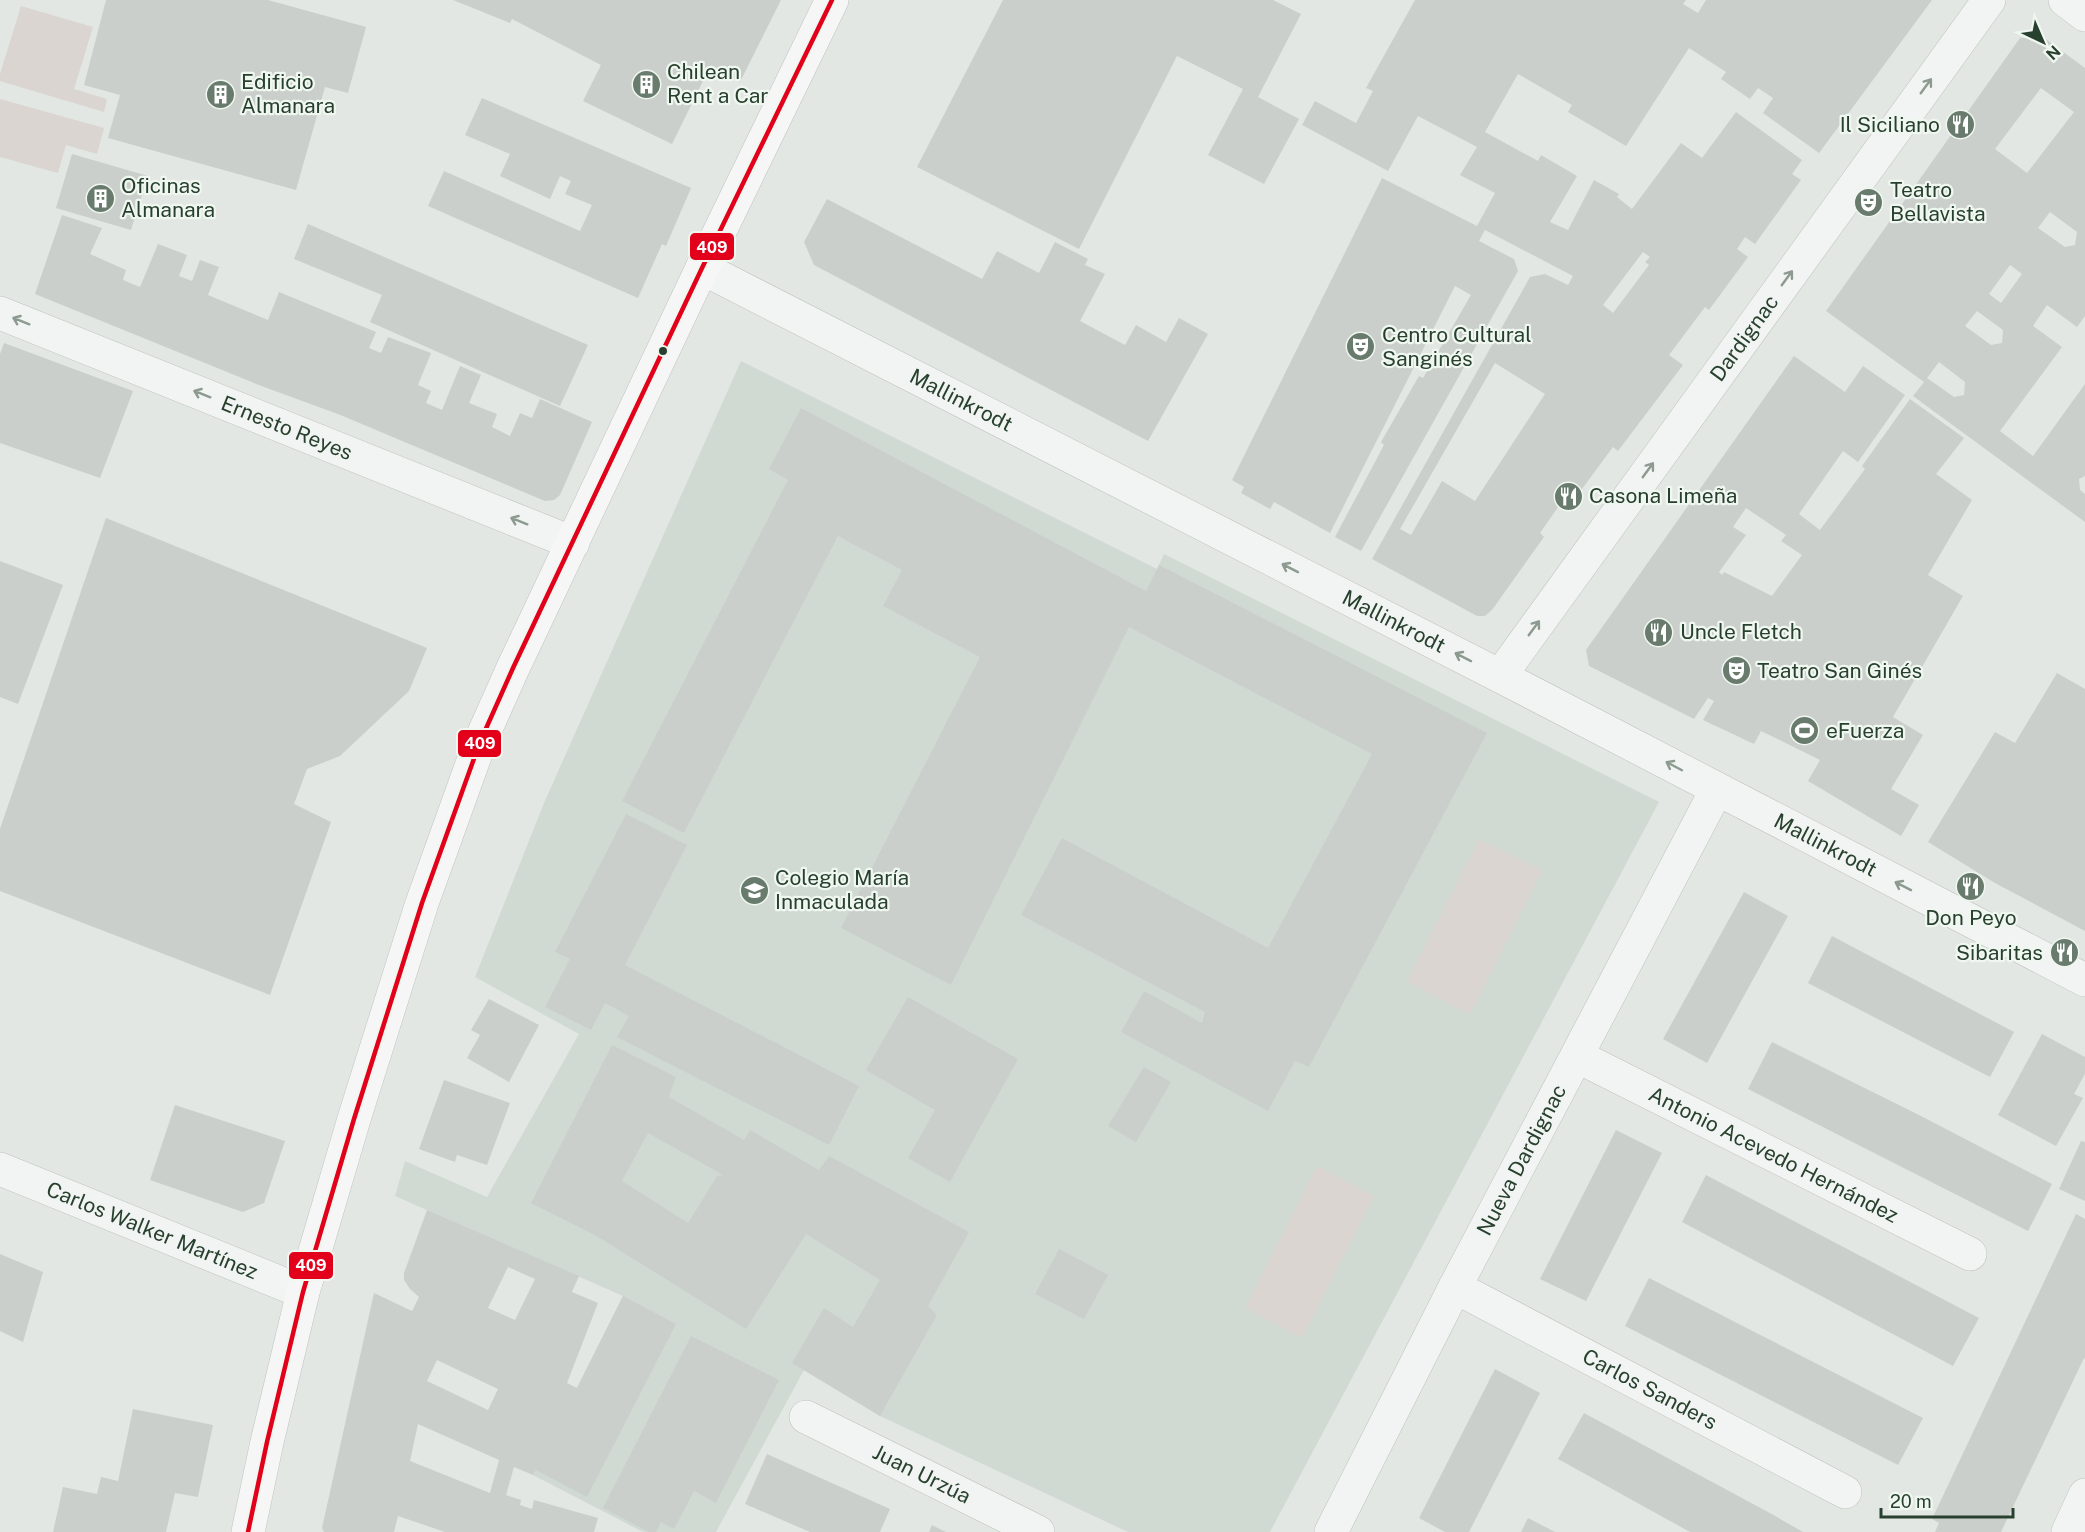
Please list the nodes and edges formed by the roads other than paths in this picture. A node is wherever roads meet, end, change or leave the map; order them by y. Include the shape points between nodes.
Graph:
1 (832, 0) edge
2 (1989, 0) edge
3 (2065, 0) edge
4 (2085, 15) edge
5 (702, 268) junction
6 (0, 313) edge
7 (573, 543) junction
8 (1500, 676) junction
9 (1717, 789) junction
10 (2085, 980) edge
11 (1577, 1056) junction
12 (0, 1168) edge
13 (1970, 1254) dead end
14 (1455, 1287) junction
15 (303, 1292) junction
16 (806, 1417) dead end
17 (1845, 1492) dead end
18 (2085, 1495) edge
19 (248, 1532) edge
20 (1038, 1532) edge
21 (1331, 1532) edge
22 (2068, 1532) edge

1 - 5 main road
8 -> 2 street, Dardignac
3 - 4 street
5 - 7 main road
8 -> 5 street, Mallinkrodt
7 -> 6 street, Ernesto Reyes
7 - 15 main road via 480,742 453,815
9 -> 8 street, Mallinkrodt
10 -> 9 street, Mallinkrodt
9 - 11 street, Nueva Dardignac
11 - 13 street, Antonio Acevedo Hernández
11 - 14 street, Nueva Dardignac
12 - 15 street, Carlos Walker Martínez
14 - 17 street, Carlos Sanders
14 - 21 street, Nueva Dardignac
15 - 19 main road
16 - 20 street, Juan Urzúa
18 - 22 street

